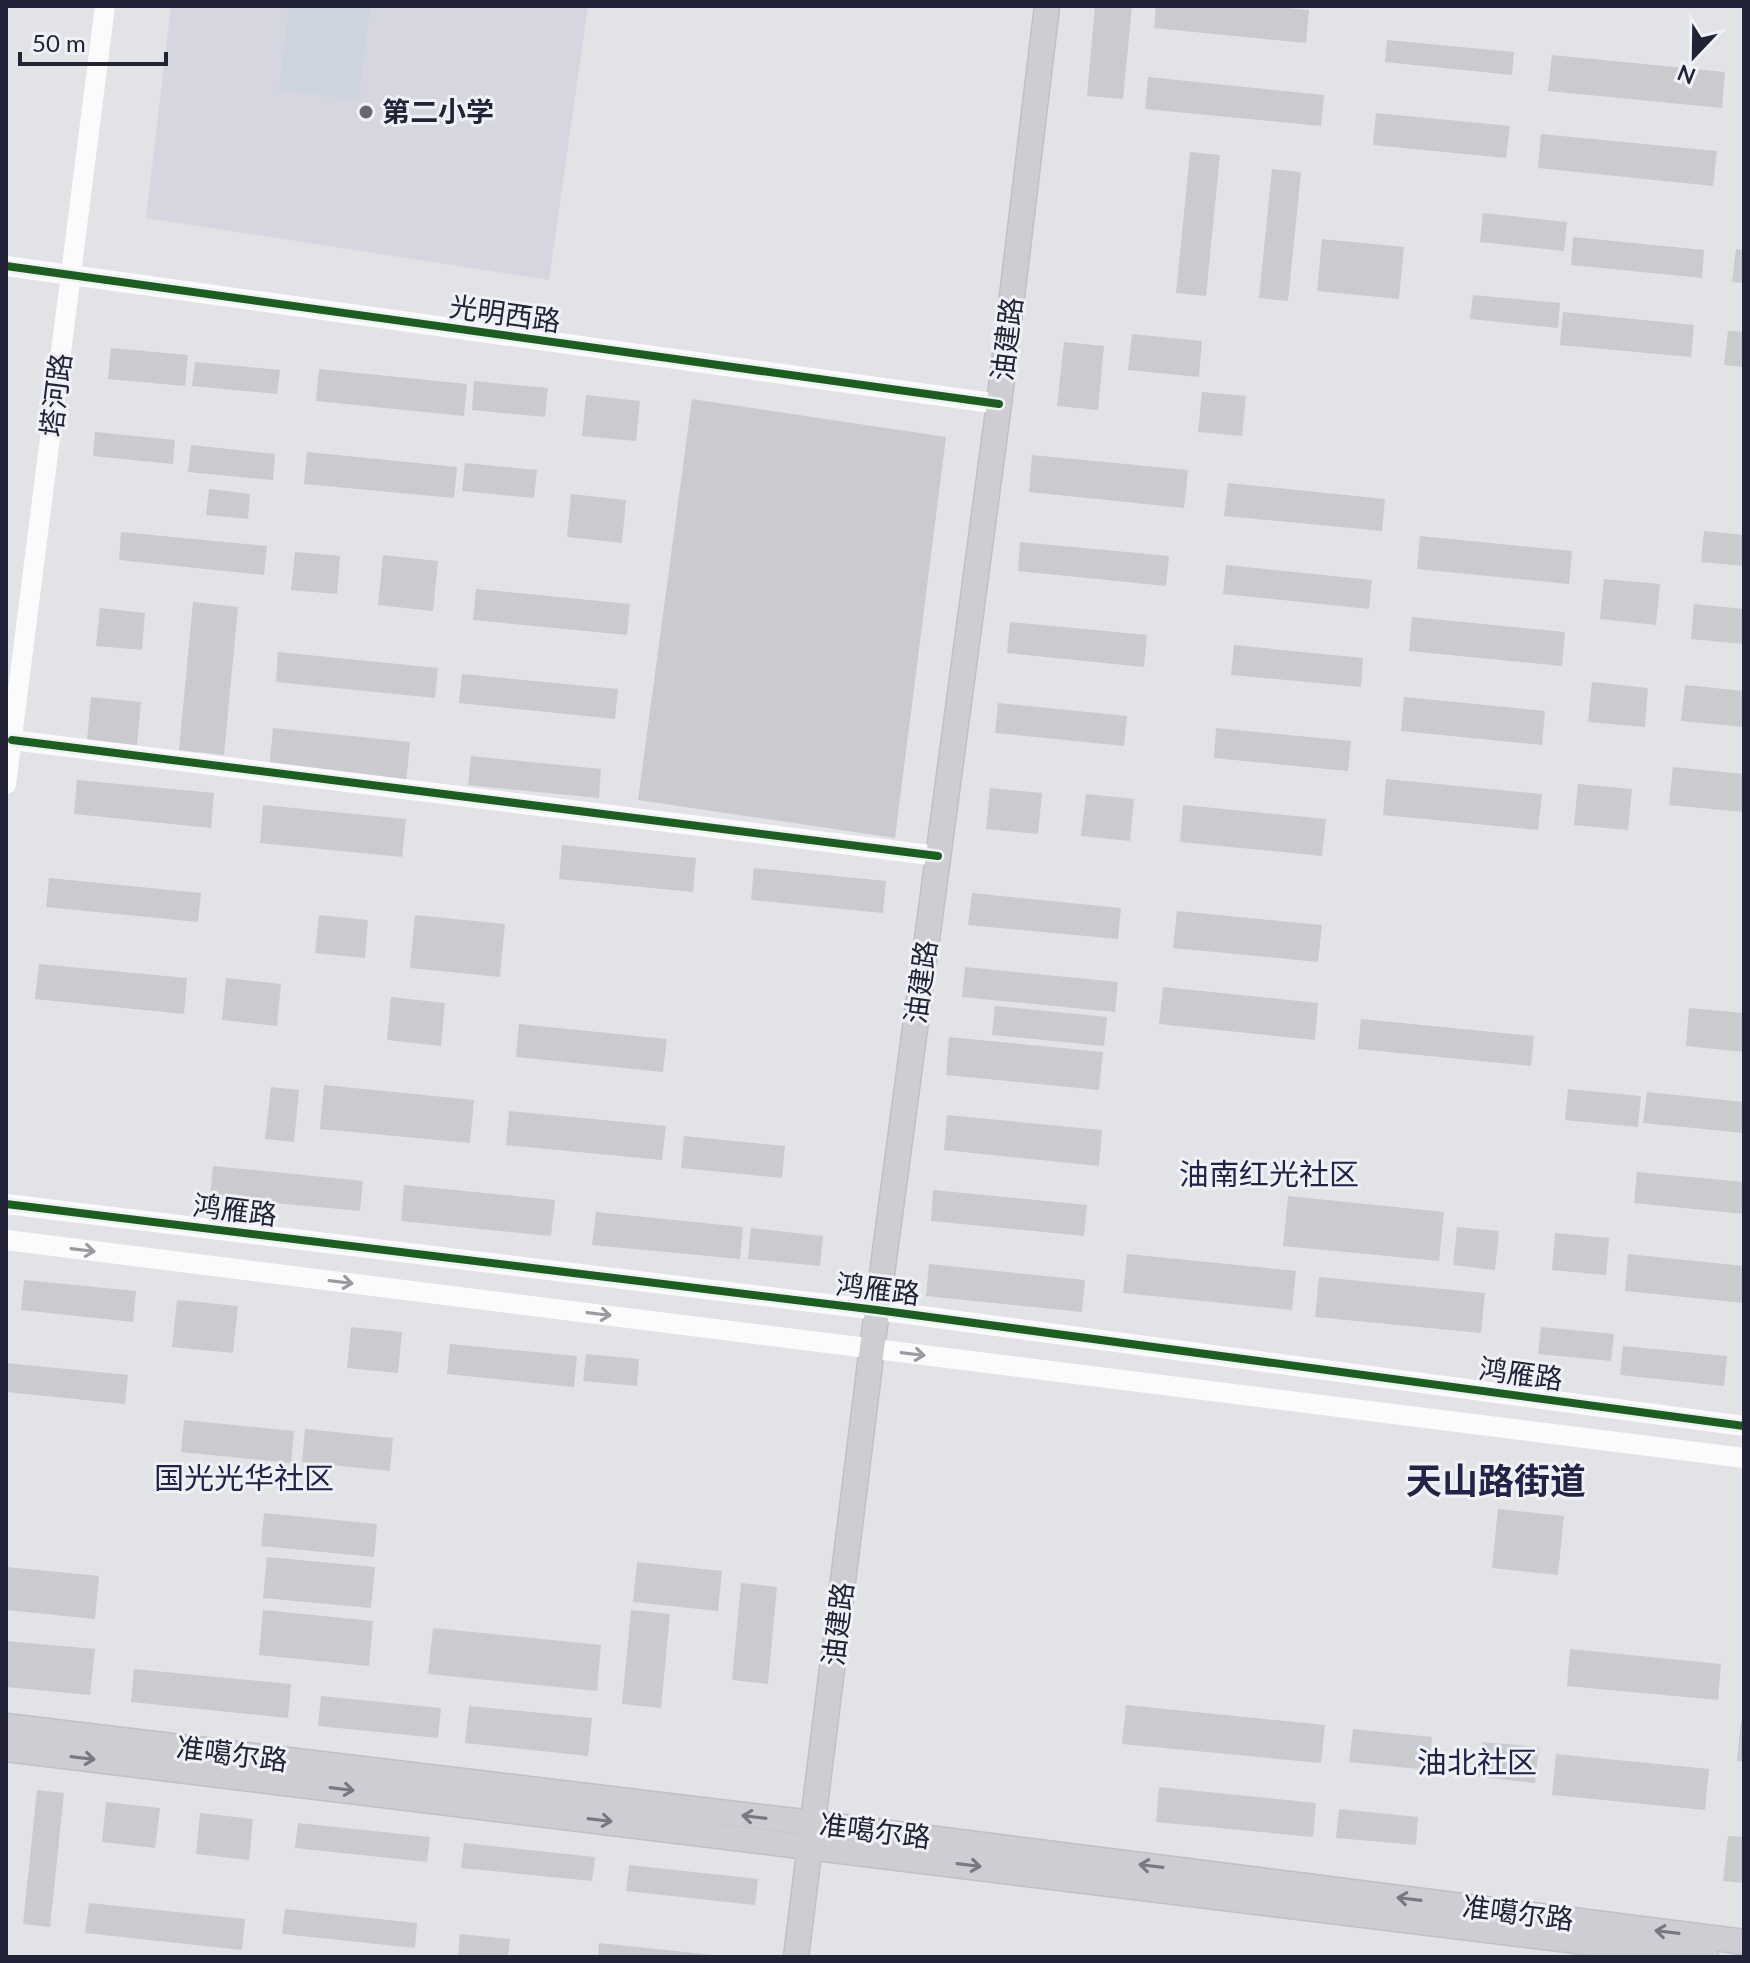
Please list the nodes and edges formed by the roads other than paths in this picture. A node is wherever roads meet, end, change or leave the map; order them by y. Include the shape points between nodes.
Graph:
1 (105, 6) edge
2 (1047, 6) edge
3 (6, 266) edge
4 (71, 276) junction
5 (999, 404) junction
6 (12, 740) junction
7 (6, 784) edge
8 (938, 856) junction
9 (6, 1204) edge
10 (6, 1240) edge
11 (877, 1310) junction
12 (872, 1348) junction
13 (1744, 1426) edge
14 (1744, 1458) edge
15 (6, 1726) edge
16 (6, 1749) edge
17 (810, 1834) junction
18 (1744, 1942) edge
19 (796, 1957) edge
20 (1706, 1957) edge

1 - 4 street, 塔河路
2 - 5 main road, 油建路
3 - 4 street, 光明西路
4 - 5 street, 光明西路
4 - 6 street, 塔河路
5 - 8 main road, 油建路
6 - 7 street, 塔河路
6 - 8 street
8 - 11 main road, 油建路
9 - 11 street, 鸿雁路
10 -> 12 street, 鸿雁路
11 - 12 main road, 油建路
11 - 13 street, 鸿雁路
12 -> 14 street, 鸿雁路
12 - 17 main road, 油建路
17 -> 15 main road, 准噶尔路
16 -> 17 main road, 准噶尔路
18 -> 17 main road, 准噶尔路
17 - 19 main road, 油建路
17 -> 20 main road, 准噶尔路

